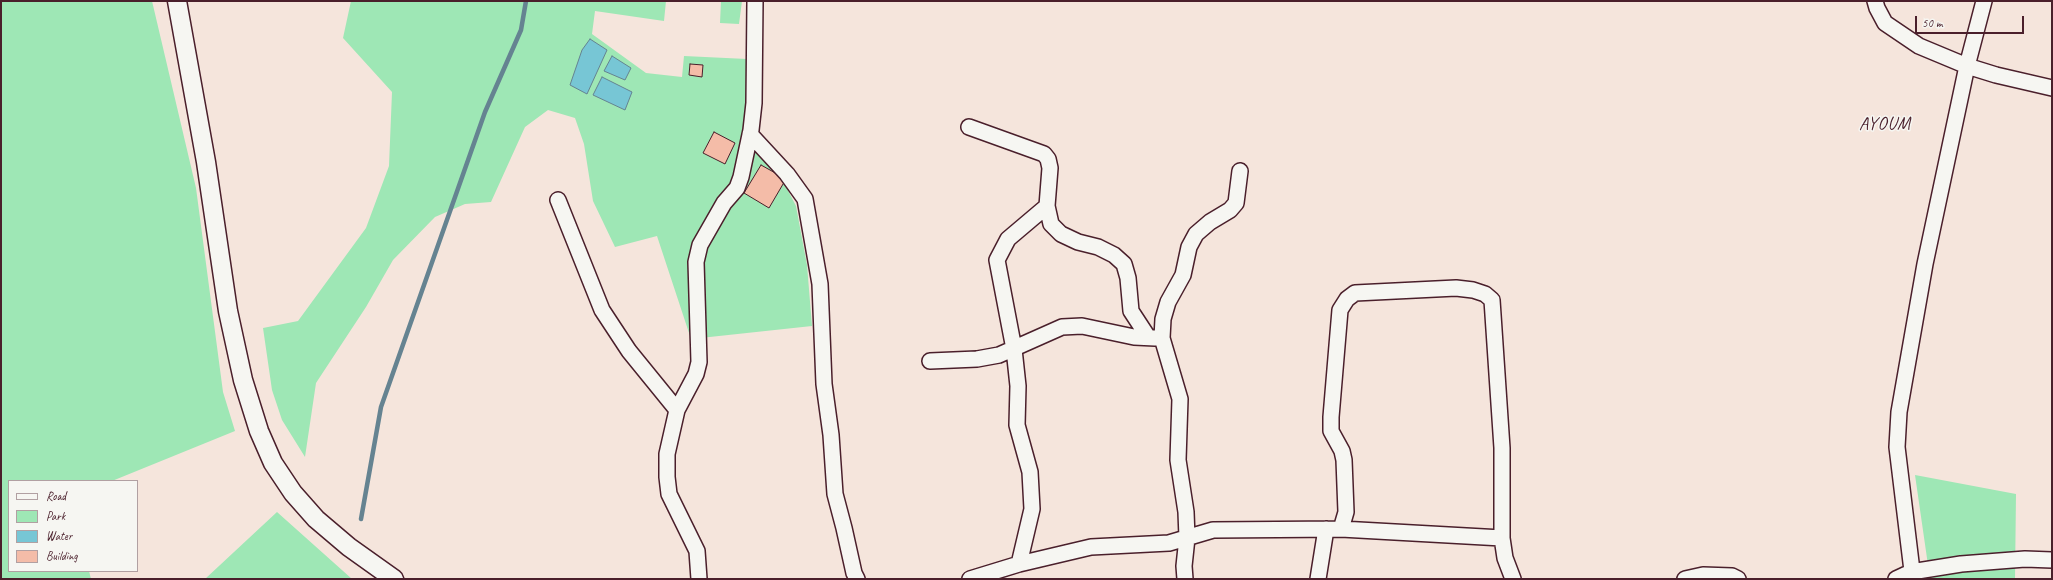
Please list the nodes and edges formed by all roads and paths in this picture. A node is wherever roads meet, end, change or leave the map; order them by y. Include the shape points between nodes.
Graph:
1 (177, 1) edge
2 (755, 1) edge
3 (1875, 1) edge
4 (1984, 1) edge
5 (1968, 66) junction
6 (2052, 88) edge
7 (969, 127) dead end
8 (750, 134) junction
9 (1240, 171) dead end
10 (558, 200) dead end
11 (1047, 206) junction
12 (1155, 338) junction
13 (1014, 349) junction
14 (930, 361) dead end
15 (677, 410) junction
16 (1326, 529) junction
17 (1341, 529) junction
18 (1187, 538) junction
19 (1502, 538) junction
20 (2052, 560) edge
21 (1019, 564) junction
22 (1912, 575) edge
23 (394, 579) edge
24 (699, 579) edge
25 (857, 579) edge
26 (970, 579) edge
27 (1184, 579) edge
28 (1318, 579) edge
29 (1514, 579) edge
30 (1684, 579) edge
31 (1738, 579) edge
32 (1896, 579) edge

1 - 23 street via 206,162 228,311 242,380 259,431 273,463 293,493 316,519 349,548
2 - 8 street via 754,103
3 - 5 street via 1885,23 1920,46
4 - 5 street
5 - 6 street
5 - 22 street via 1925,264 1898,412 1897,447
7 - 11 street via 1044,154 1050,168
8 - 15 street via 737,188 724,203 700,245 696,262 699,362 696,374
8 - 25 street via 787,174 805,199 820,284 824,384 835,494
9 - 12 street via 1236,203 1196,234 1189,247 1183,275 1166,307
10 - 15 street via 602,310 629,351
11 - 12 street via 1051,224 1060,234 1098,247 1114,255 1124,264 1131,310
11 - 13 street via 1008,239 998,260
12 - 13 street via 1082,326 1062,327
12 - 18 street via 1180,399 1178,460
13 - 14 street via 1000,355 977,359
13 - 21 street via 1018,386 1017,425 1030,472 1032,509
15 - 24 street via 668,454 669,494 697,551
16 - 17 street
16 - 18 street via 1213,530
16 - 28 street
17 - 19 street
17 - 19 street via 1346,512 1344,460 1331,431 1340,310 1347,299 1355,293 1456,288 1485,294 1492,300 1502,448
18 - 21 street via 1169,543 1090,547
18 - 27 street
19 - 29 street via 1505,558
20 - 22 street via 1994,561
21 - 26 street
22 - 32 street
30 - 31 street via 1703,574 1732,576

